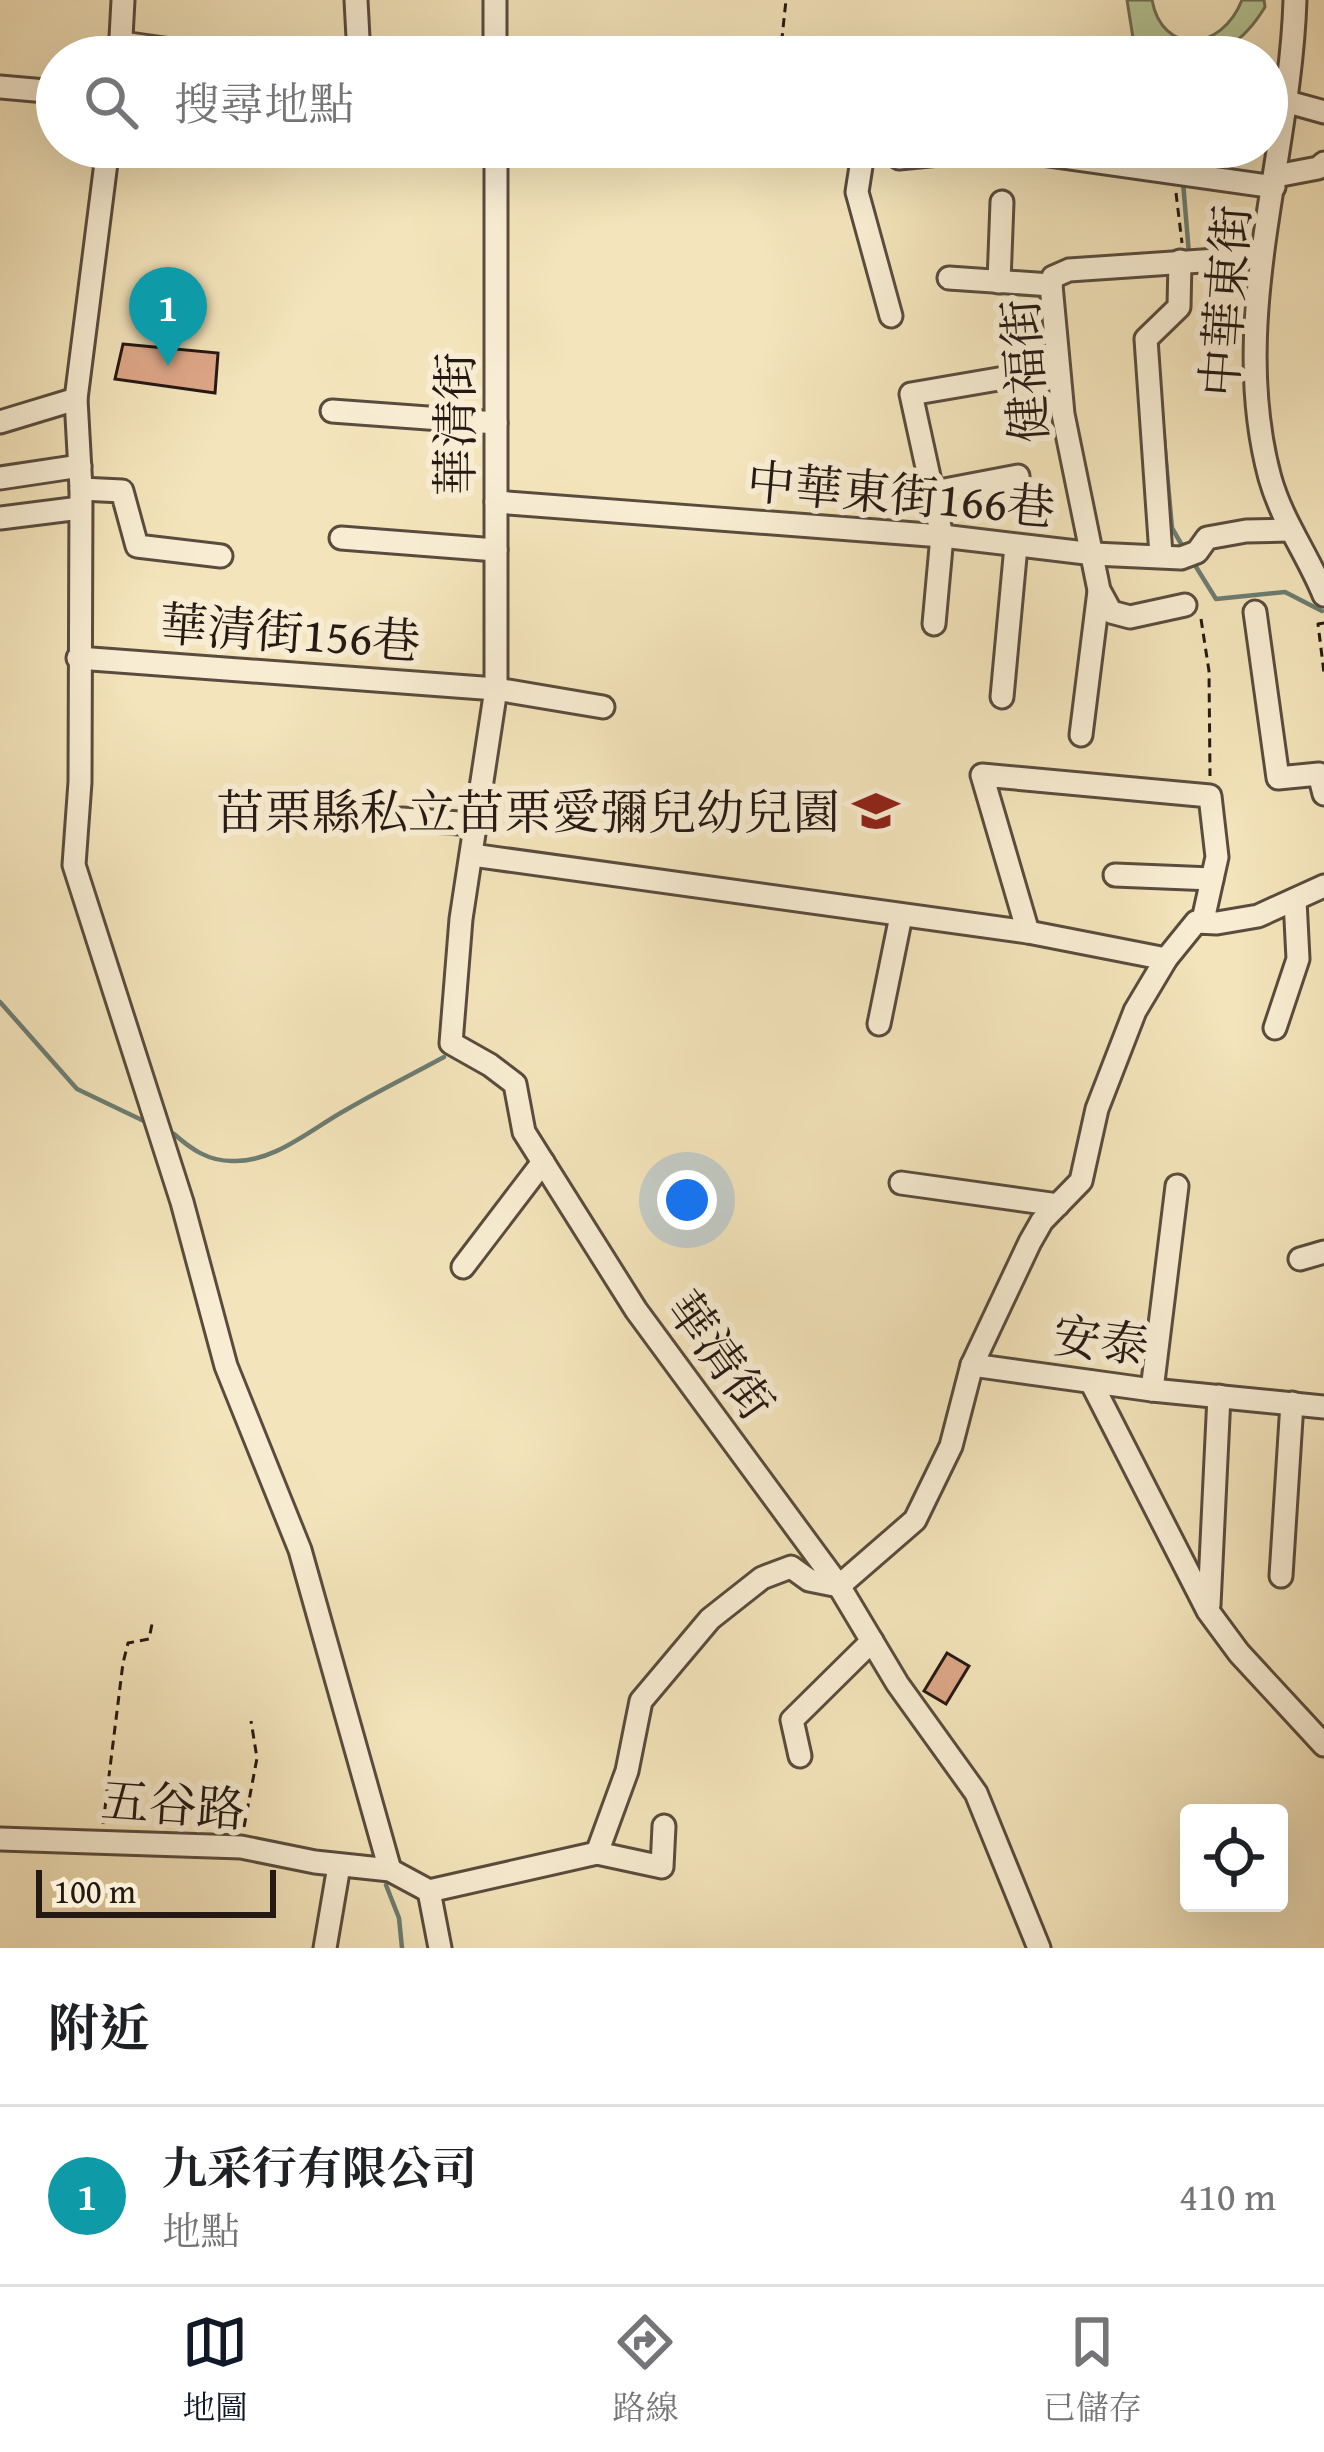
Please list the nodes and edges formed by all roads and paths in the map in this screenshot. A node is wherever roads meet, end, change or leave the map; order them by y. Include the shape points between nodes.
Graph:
1 (123, 0) edge
2 (356, 0) edge
3 (495, 0) edge
4 (786, 0) edge
5 (1295, 0) edge
6 (122, 36) edge
7 (358, 36) edge
8 (496, 36) edge
9 (782, 36) edge
10 (0, 87) edge
11 (36, 90) edge
12 (1288, 102) joint
13 (1324, 112) edge
14 (1324, 163) edge
15 (105, 168) edge
16 (496, 168) edge
17 (861, 168) edge
18 (1133, 168) edge
19 (1277, 168) edge
20 (1173, 174) junction
21 (1275, 182) junction
22 (1002, 202) dead end
23 (1261, 257) junction
24 (1187, 260) junction
25 (949, 278) dead end
26 (999, 282) junction
27 (1051, 285) junction
28 (891, 316) dead end
29 (1057, 368) junction
30 (76, 399) junction
31 (332, 411) dead end
32 (0, 422) edge
33 (496, 423) junction
34 (1018, 476) dead end
35 (0, 478) edge
36 (81, 488) junction
37 (934, 492) junction
38 (496, 502) junction
39 (0, 518) edge
40 (1289, 530) junction
41 (943, 536) junction
42 (341, 538) dead end
43 (1016, 546) junction
44 (496, 550) junction
45 (1094, 554) junction
46 (1179, 555) junction
47 (221, 556) dead end
48 (1314, 557) edge
49 (1322, 587) edge
50 (1100, 590) junction
51 (1193, 612) joint
52 (1256, 612) dead end
53 (1324, 622) edge
54 (934, 624) dead end
55 (78, 658) junction
56 (1324, 673) edge
57 (496, 689) junction
58 (1002, 697) dead end
59 (603, 707) dead end
60 (1081, 735) dead end
61 (1324, 794) edge
62 (1210, 796) junction
63 (402, 819) dead end
64 (474, 824) junction
65 (472, 855) junction
66 (1115, 875) dead end
67 (1212, 878) junction
68 (1324, 886) edge
69 (1294, 900) junction
70 (901, 916) junction
71 (1202, 920) junction
72 (1028, 932) junction
73 (1166, 959) junction
74 (879, 1024) dead end
75 (1275, 1028) dead end
76 (543, 1162) junction
77 (901, 1183) dead end
78 (1177, 1186) dead end
79 (1058, 1205) junction
80 (1324, 1252) edge
81 (1300, 1258) dead end
82 (463, 1267) dead end
83 (973, 1365) junction
84 (1090, 1382) junction
85 (1152, 1390) junction
86 (1219, 1396) junction
87 (1323, 1399) edge
88 (1292, 1403) junction
89 (1281, 1576) dead end
90 (839, 1586) junction
91 (1208, 1611) junction
92 (152, 1624) dead end
93 (872, 1642) junction
94 (251, 1721) dead end
95 (1324, 1745) edge
96 (800, 1756) dead end
97 (664, 1826) dead end
98 (0, 1839) edge
99 (99, 1840) junction
100 (241, 1847) junction
101 (597, 1852) junction
102 (339, 1866) junction
103 (390, 1870) junction
104 (429, 1891) junction
105 (325, 1948) edge
106 (440, 1948) edge
107 (1039, 1948) edge

1 - 6 street
2 - 7 street
3 - 8 street
4 - 9 path
5 - 12 street, 中華東街
10 - 11 street
12 - 13 street
14 - 21 street
15 - 30 street
16 - 33 street, 華清街
17 - 28 street via 857,192
18 - 20 street
19 - 21 street, 中華東街
20 - 21 street
20 - 24 path
21 - 23 street, 中華東街
22 - 26 street
23 - 24 street, 健福街
23 - 40 street, 中華東街 via 1259,422
24 - 27 street, 健福街 via 1069,270
24 - 46 street via 1179,308 1146,339
25 - 26 street
26 - 27 street
27 - 29 street, 健福街
29 - 37 street via 911,394
29 - 45 street, 健福街
30 - 32 street
30 - 36 street
31 - 33 street
33 - 38 street, 華清街
34 - 37 street
35 - 36 street
36 - 39 street
36 - 47 street via 122,491 137,546
36 - 55 street
37 - 41 street
38 - 41 street, 中華東街166巷
38 - 44 street, 華清街
40 - 46 street, 中華東街166巷 via 1207,538
40 - 48 street, 中華東街
41 - 43 street, 中華東街166巷
41 - 54 street
42 - 44 street
43 - 45 street, 中華東街166巷
43 - 58 street
44 - 57 street, 華清街
45 - 46 street, 中華東街166巷
45 - 50 street, 健福街
48 - 49 street, 中華東街
50 - 51 street via 1111,612 1130,617
50 - 60 street, 健福街
51 - 62 path via 1209,671
52 - 61 street via 1278,778 1319,774
53 - 56 path
55 - 57 street, 華清街156巷
55 - 103 street via 74,865 226,1366 300,1550
57 - 59 street, 華清街156巷
57 - 64 street, 華清街
62 - 67 street
62 - 72 street via 982,776
63 - 64 street
64 - 65 street, 華清街
65 - 70 street
65 - 76 street, 華清街 via 451,1043 514,1084 524,1132
66 - 67 street
67 - 71 street
68 - 69 street
69 - 71 street via 1258,916
69 - 75 street via 1298,959
70 - 72 street
70 - 74 street
71 - 73 street
72 - 73 street
73 - 79 street via 1110,1071 1081,1181
76 - 82 street
76 - 90 street, 華清街 via 636,1310
77 - 79 street
78 - 85 street
79 - 83 street via 1030,1242
80 - 81 street
83 - 84 street, 安泰
83 - 90 street via 951,1447 915,1520
84 - 85 street, 安泰
84 - 91 street
85 - 86 street, 安泰
86 - 88 street, 安泰
86 - 91 street
87 - 88 street, 安泰
88 - 89 street
90 - 93 street, 華清街
90 - 101 street via 791,1567 762,1578 688,1641 641,1701 627,1771
91 - 95 street
92 - 99 path via 149,1640 128,1643 123,1663
93 - 96 street via 792,1720
93 - 107 street, 華清街 via 976,1793
94 - 100 path via 256,1758
97 - 101 street via 662,1867
98 - 99 street, 五谷路
99 - 100 street, 五谷路
100 - 102 street, 五谷路
101 - 104 street
102 - 103 street, 五谷路
102 - 105 street
103 - 104 street
104 - 106 street

